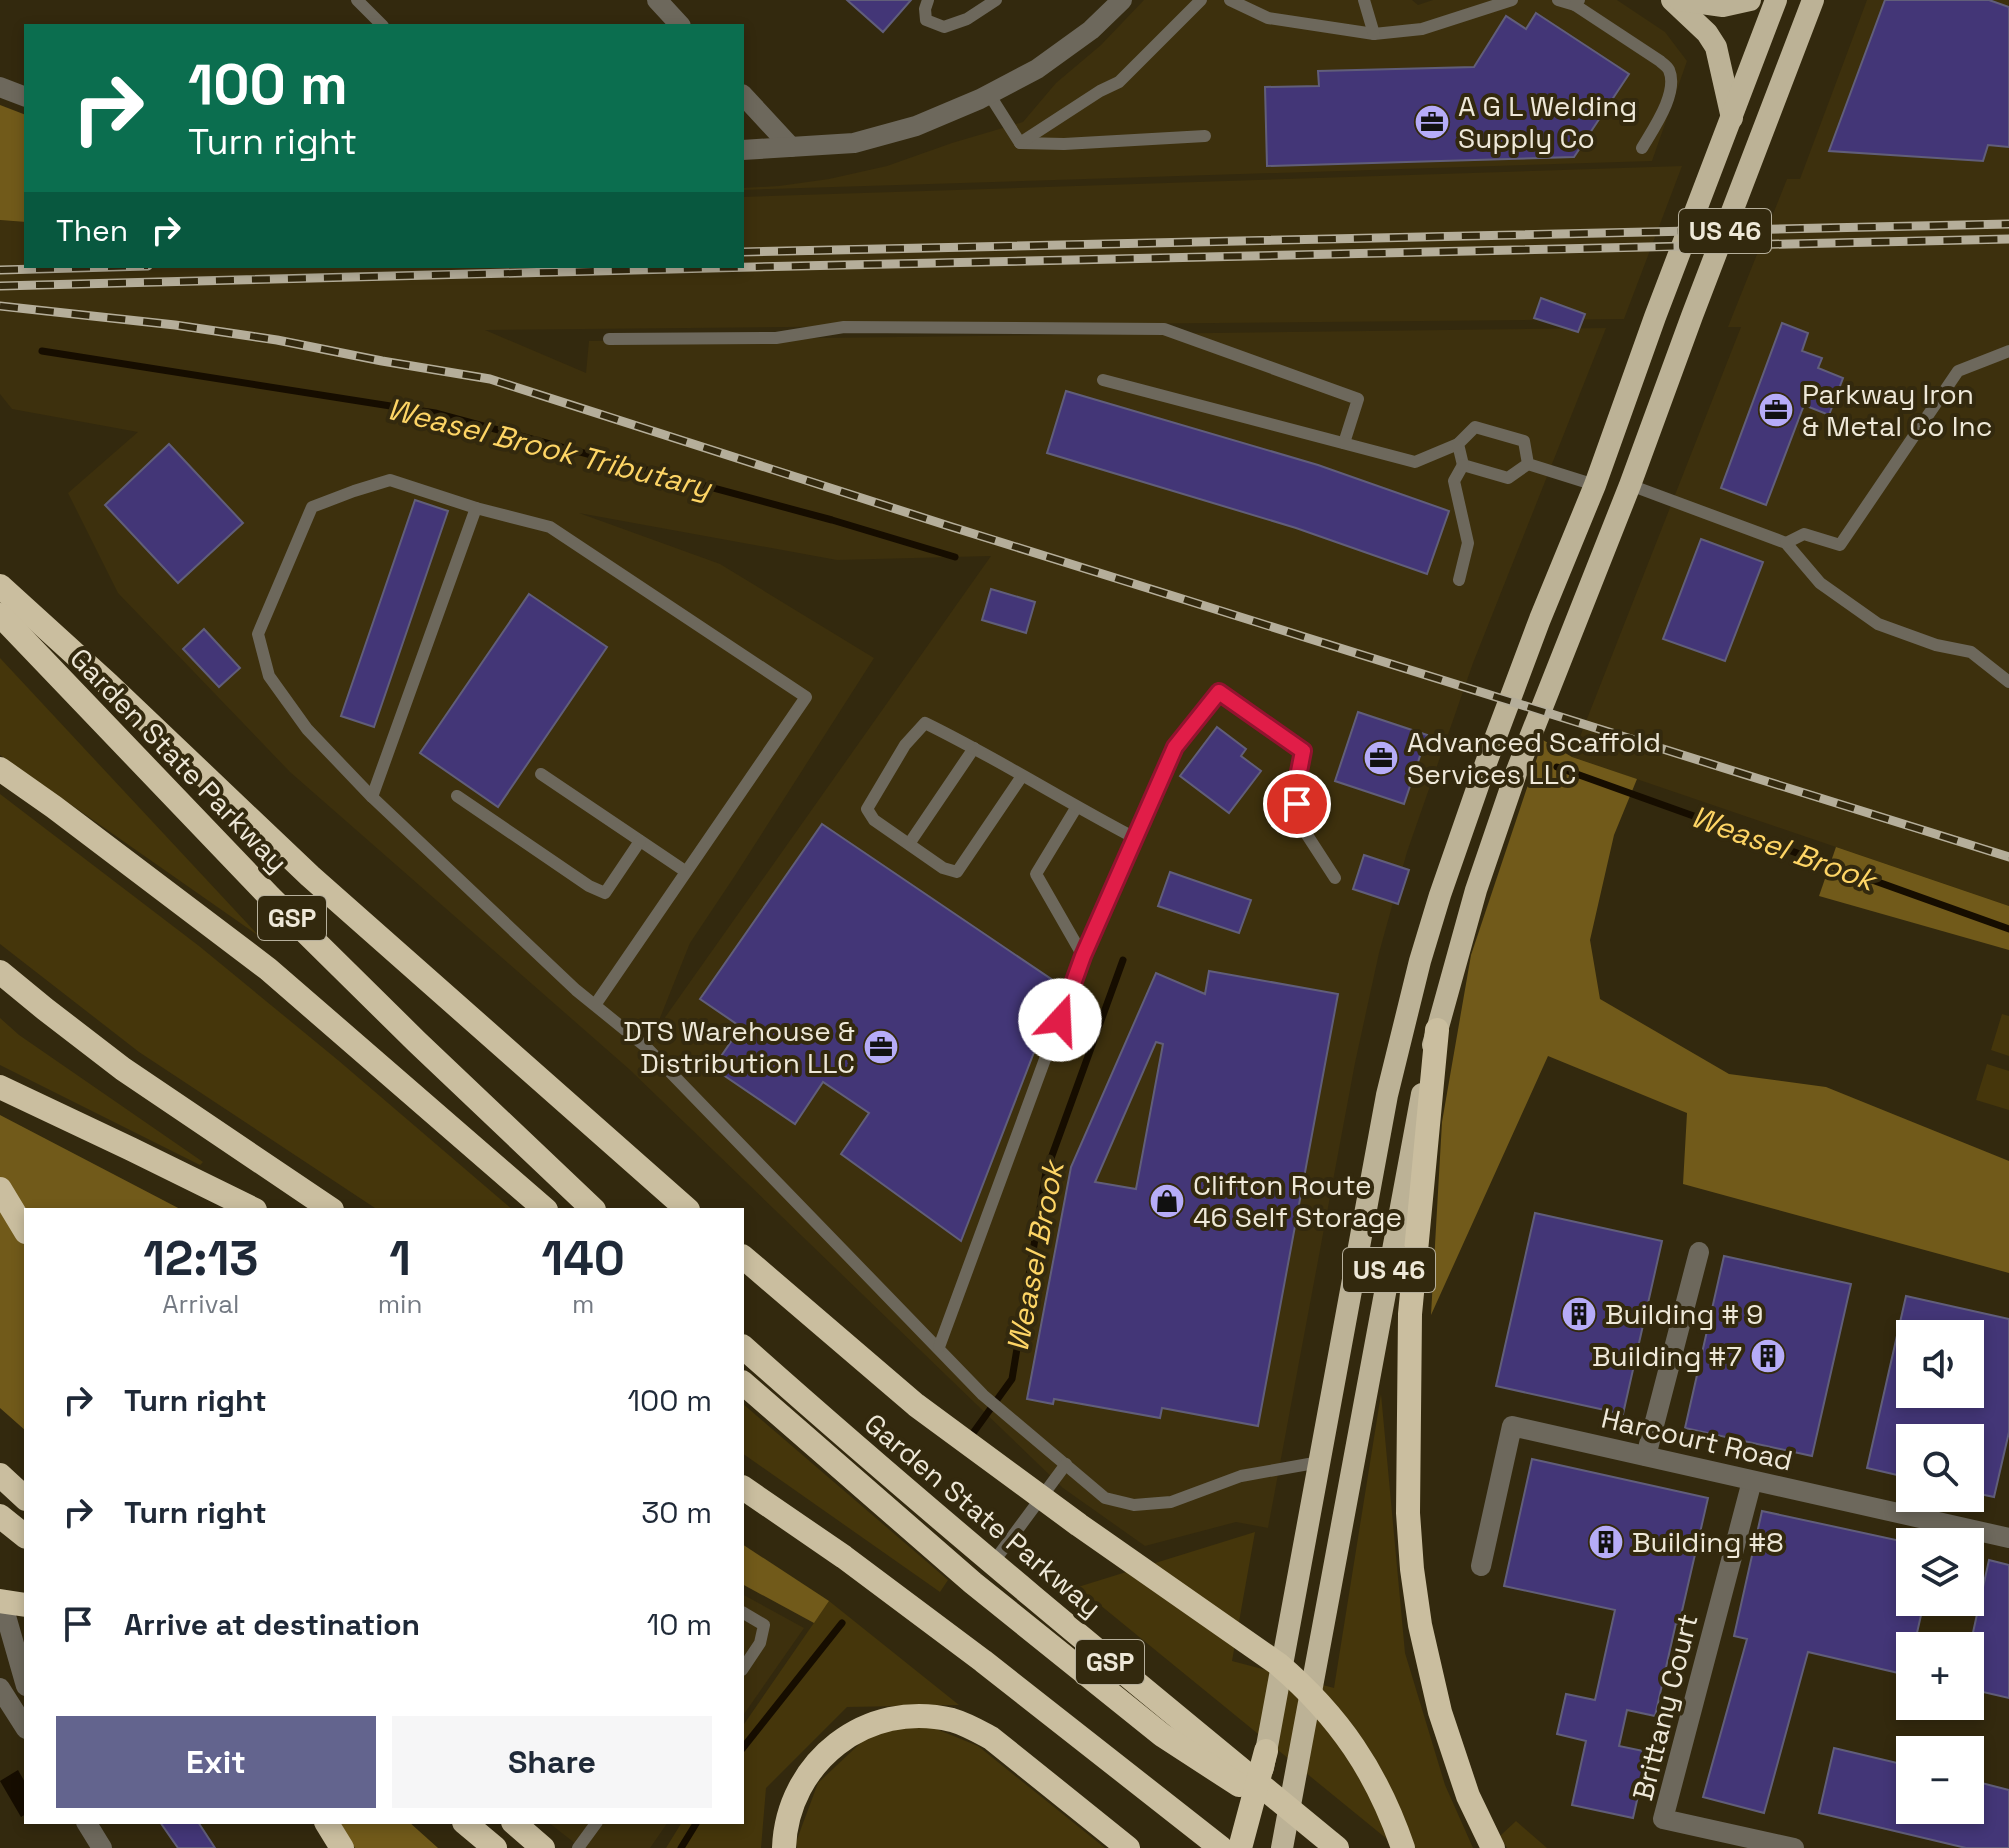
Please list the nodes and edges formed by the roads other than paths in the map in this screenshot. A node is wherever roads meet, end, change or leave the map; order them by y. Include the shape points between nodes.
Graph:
1 (357, 0) edge
2 (657, 0) edge
3 (928, 0) edge
4 (996, 0) edge
5 (1122, 0) edge
6 (1201, 0) edge
7 (1230, 0) edge
8 (1364, 0) edge
9 (1512, 0) edge
10 (1558, 0) edge
11 (1672, 0) edge
12 (1680, 0) edge
13 (1750, 0) edge
14 (1776, 0) edge
15 (1813, 0) edge
16 (1577, 3) edge
17 (381, 24) edge
18 (679, 24) edge
19 (1374, 34) junction
20 (0, 87) edge
21 (989, 94) junction
22 (24, 96) edge
23 (744, 96) edge
24 (1732, 118) junction
25 (1205, 136) dead end
26 (1020, 143) junction
27 (791, 147) junction
28 (1642, 148) dead end
29 (744, 150) edge
30 (609, 339) dead end
31 (2009, 351) edge
32 (1103, 380) dead end
33 (1344, 443) junction
34 (1458, 444) junction
35 (1528, 464) junction
36 (1463, 465) junction
37 (1595, 485) junction
38 (1630, 485) junction
39 (476, 508) junction
40 (1786, 543) junction
41 (1459, 580) dead end
42 (0, 586) edge
43 (0, 615) edge
44 (2009, 682) edge
45 (974, 748) junction
46 (0, 769) edge
47 (541, 774) dead end
48 (1022, 776) junction
49 (457, 796) dead end
50 (372, 797) junction
51 (1076, 808) junction
52 (1135, 838) junction
53 (640, 841) junction
54 (909, 844) junction
55 (685, 871) junction
56 (1335, 878) dead end
57 (1083, 956) junction
58 (0, 972) edge
59 (595, 1005) junction
60 (1437, 1030) junction
61 (0, 1087) edge
62 (0, 1189) edge
63 (251, 1208) edge
64 (329, 1208) edge
65 (544, 1208) edge
66 (592, 1208) edge
67 (686, 1208) edge
68 (24, 1229) edge
69 (1699, 1252) dead end
70 (744, 1258) edge
71 (939, 1347) junction
72 (744, 1348) edge
73 (744, 1384) edge
74 (1646, 1456) junction
75 (1320, 1462) junction
76 (1066, 1464) junction
77 (0, 1475) edge
78 (1752, 1481) junction
79 (744, 1488) edge
80 (24, 1497) edge
81 (0, 1516) edge
82 (24, 1535) edge
83 (2009, 1538) edge
84 (992, 1564) junction
85 (1481, 1566) dead end
86 (9, 1603) edge
87 (744, 1613) edge
88 (744, 1667) edge
89 (24, 1676) edge
90 (0, 1688) edge
91 (24, 1726) edge
92 (1266, 1751) junction
93 (87, 1824) edge
94 (327, 1824) edge
95 (466, 1824) edge
96 (515, 1824) edge
97 (596, 1824) edge
98 (102, 1848) edge
99 (342, 1848) edge
100 (495, 1848) edge
101 (543, 1848) edge
102 (578, 1848) edge
103 (784, 1848) edge
104 (1128, 1848) edge
105 (1221, 1848) edge
106 (1240, 1848) edge
107 (1248, 1848) edge
108 (1282, 1848) edge
109 (1336, 1848) edge
110 (1403, 1848) edge
111 (1493, 1848) edge
112 (1794, 1848) edge

1 - 17 lane
2 - 18 street
3 - 4 lane via 926,20 944,27
5 - 21 street via 1037,69
6 - 26 lane via 1119,82
7 - 19 lane via 1268,18
8 - 19 lane
9 - 19 lane via 1422,29
10 - 16 lane
11 - 24 highway via 1716,47
12 - 13 highway via 1723,6
14 - 24 highway, US 46
15 - 38 highway, US 46
16 - 28 lane via 1669,71 1667,103
20 - 22 street
21 - 26 lane
21 - 27 street via 916,126 854,143
23 - 27 street
24 - 37 highway, US 46
25 - 26 lane
27 - 29 street
30 - 33 lane via 776,338 844,327 1164,329 1358,399
31 - 40 lane via 1958,371 1840,545 1804,534
32 - 33 lane
33 - 34 lane via 1415,462
34 - 35 lane via 1475,427 1486,430 1524,441
34 - 36 lane
35 - 36 lane via 1508,478
35 - 37 lane
36 - 41 lane via 1454,481 1468,543
37 - 75 highway, US 46 via 1486,763 1420,961 1387,1095
38 - 40 lane
38 - 60 highway, US 46 via 1516,773
39 - 50 lane
39 - 50 lane via 390,480 312,507 258,634 276,687 307,729
39 - 55 lane via 550,527 806,697
40 - 44 lane via 1820,583 1878,624 1971,652
42 - 67 highway via 310,876
43 - 66 highway, Garden State Parkway / GSP via 270,897
45 - 48 lane
45 - 54 lane
45 - 54 lane via 925,723 905,745 867,809
46 - 65 highway via 268,969
47 - 53 lane
48 - 51 lane
48 - 54 lane via 957,872
49 - 53 lane via 605,893
50 - 59 lane
51 - 52 lane
51 - 57 lane via 1036,874
52 - 56 lane via 1175,747 1219,692 1303,751 1296,787 1298,821
52 - 57 lane
53 - 55 lane
55 - 59 lane
57 - 71 lane
58 - 64 highway via 123,1069
59 - 71 lane via 645,1046
60 - 108 highway, US 46
60 - 111 highway via 1410,1314 1408,1513 1420,1625 1440,1712 1468,1796
61 - 63 highway
62 - 68 highway
69 - 74 street
70 - 110 highway via 916,1405 1300,1683 1368,1767
71 - 76 lane via 983,1395
72 - 84 highway, Garden State Parkway / GSP
73 - 109 highway via 973,1583 1162,1735
74 - 78 street, Harcourt Road
74 - 85 street, Harcourt Road via 1512,1426
75 - 76 lane via 1241,1476 1171,1502 1134,1505 1105,1498
75 - 92 highway, US 46
76 - 84 lane
77 - 80 highway
78 - 83 street, Harcourt Road
78 - 112 street, Brittany Court via 1663,1819
79 - 105 highway, GSP via 983,1661
81 - 82 highway
84 - 109 highway, Garden State Parkway / GSP
86 - 89 street
87 - 88 lane via 764,1625 760,1643
90 - 91 street
92 - 106 highway
92 - 107 highway, US 46
93 - 98 street
94 - 99 highway
95 - 100 highway
96 - 101 highway
97 - 102 lane
103 - 104 highway via 795,1797 815,1764 867,1726 909,1716 952,1720 991,1738

